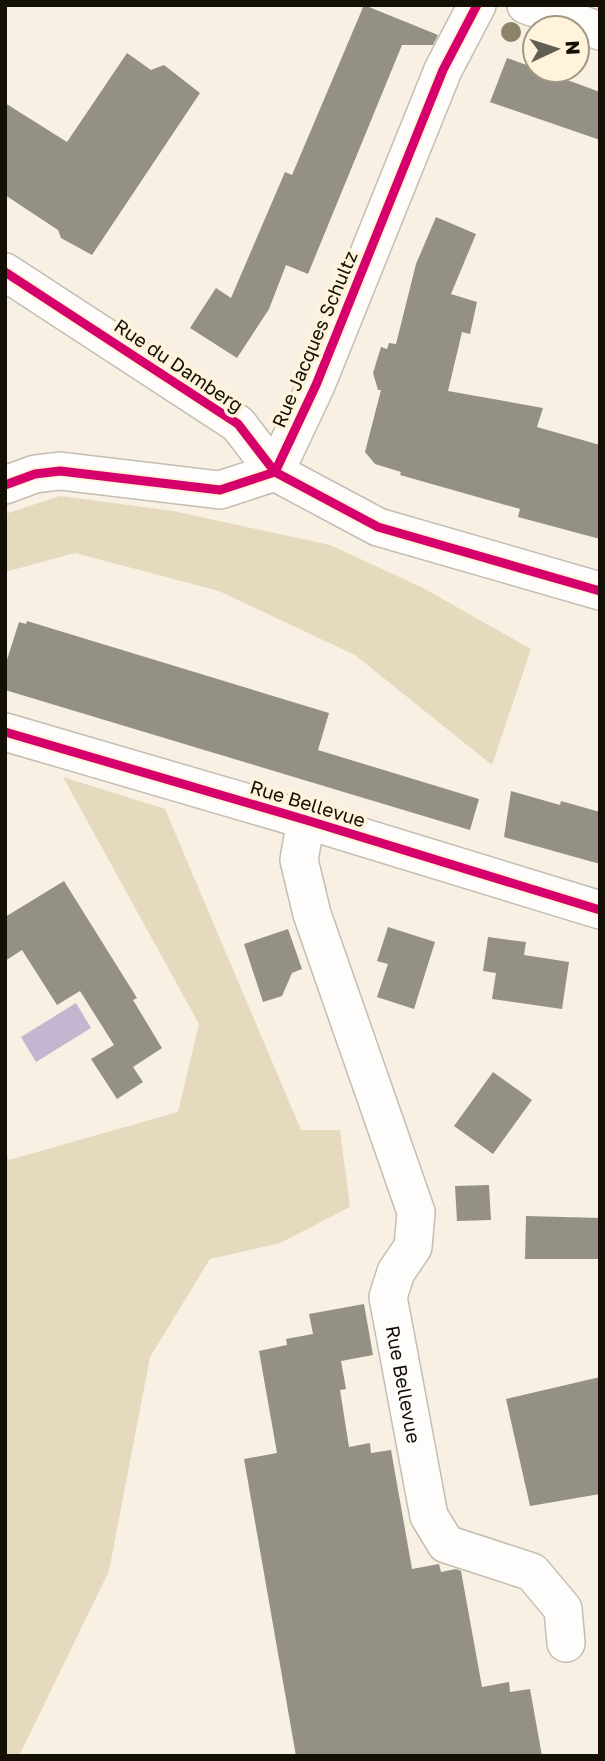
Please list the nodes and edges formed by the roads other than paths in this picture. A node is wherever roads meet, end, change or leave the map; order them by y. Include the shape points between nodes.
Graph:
1 (477, 5) edge
2 (526, 5) edge
3 (600, 31) edge
4 (5, 272) edge
5 (275, 472) junction
6 (5, 485) edge
7 (600, 592) edge
8 (5, 732) edge
9 (306, 820) junction
10 (600, 910) edge
11 (566, 1643) dead end

1 - 5 street, Rue Jacques Schultz via 443,70 316,385
2 - 3 street
4 - 5 street, Rue du Damberg via 237,424
5 - 6 street via 220,490 60,471 34,474
5 - 7 street, Rue du Damberg via 378,527
8 - 9 street, Rue Bellevue
9 - 10 street, Rue Bellevue
9 - 11 street, Rue Bellevue via 299,860 312,914 416,1212 413,1247 396,1272 388,1297 429,1516 446,1544 531,1572 563,1609

